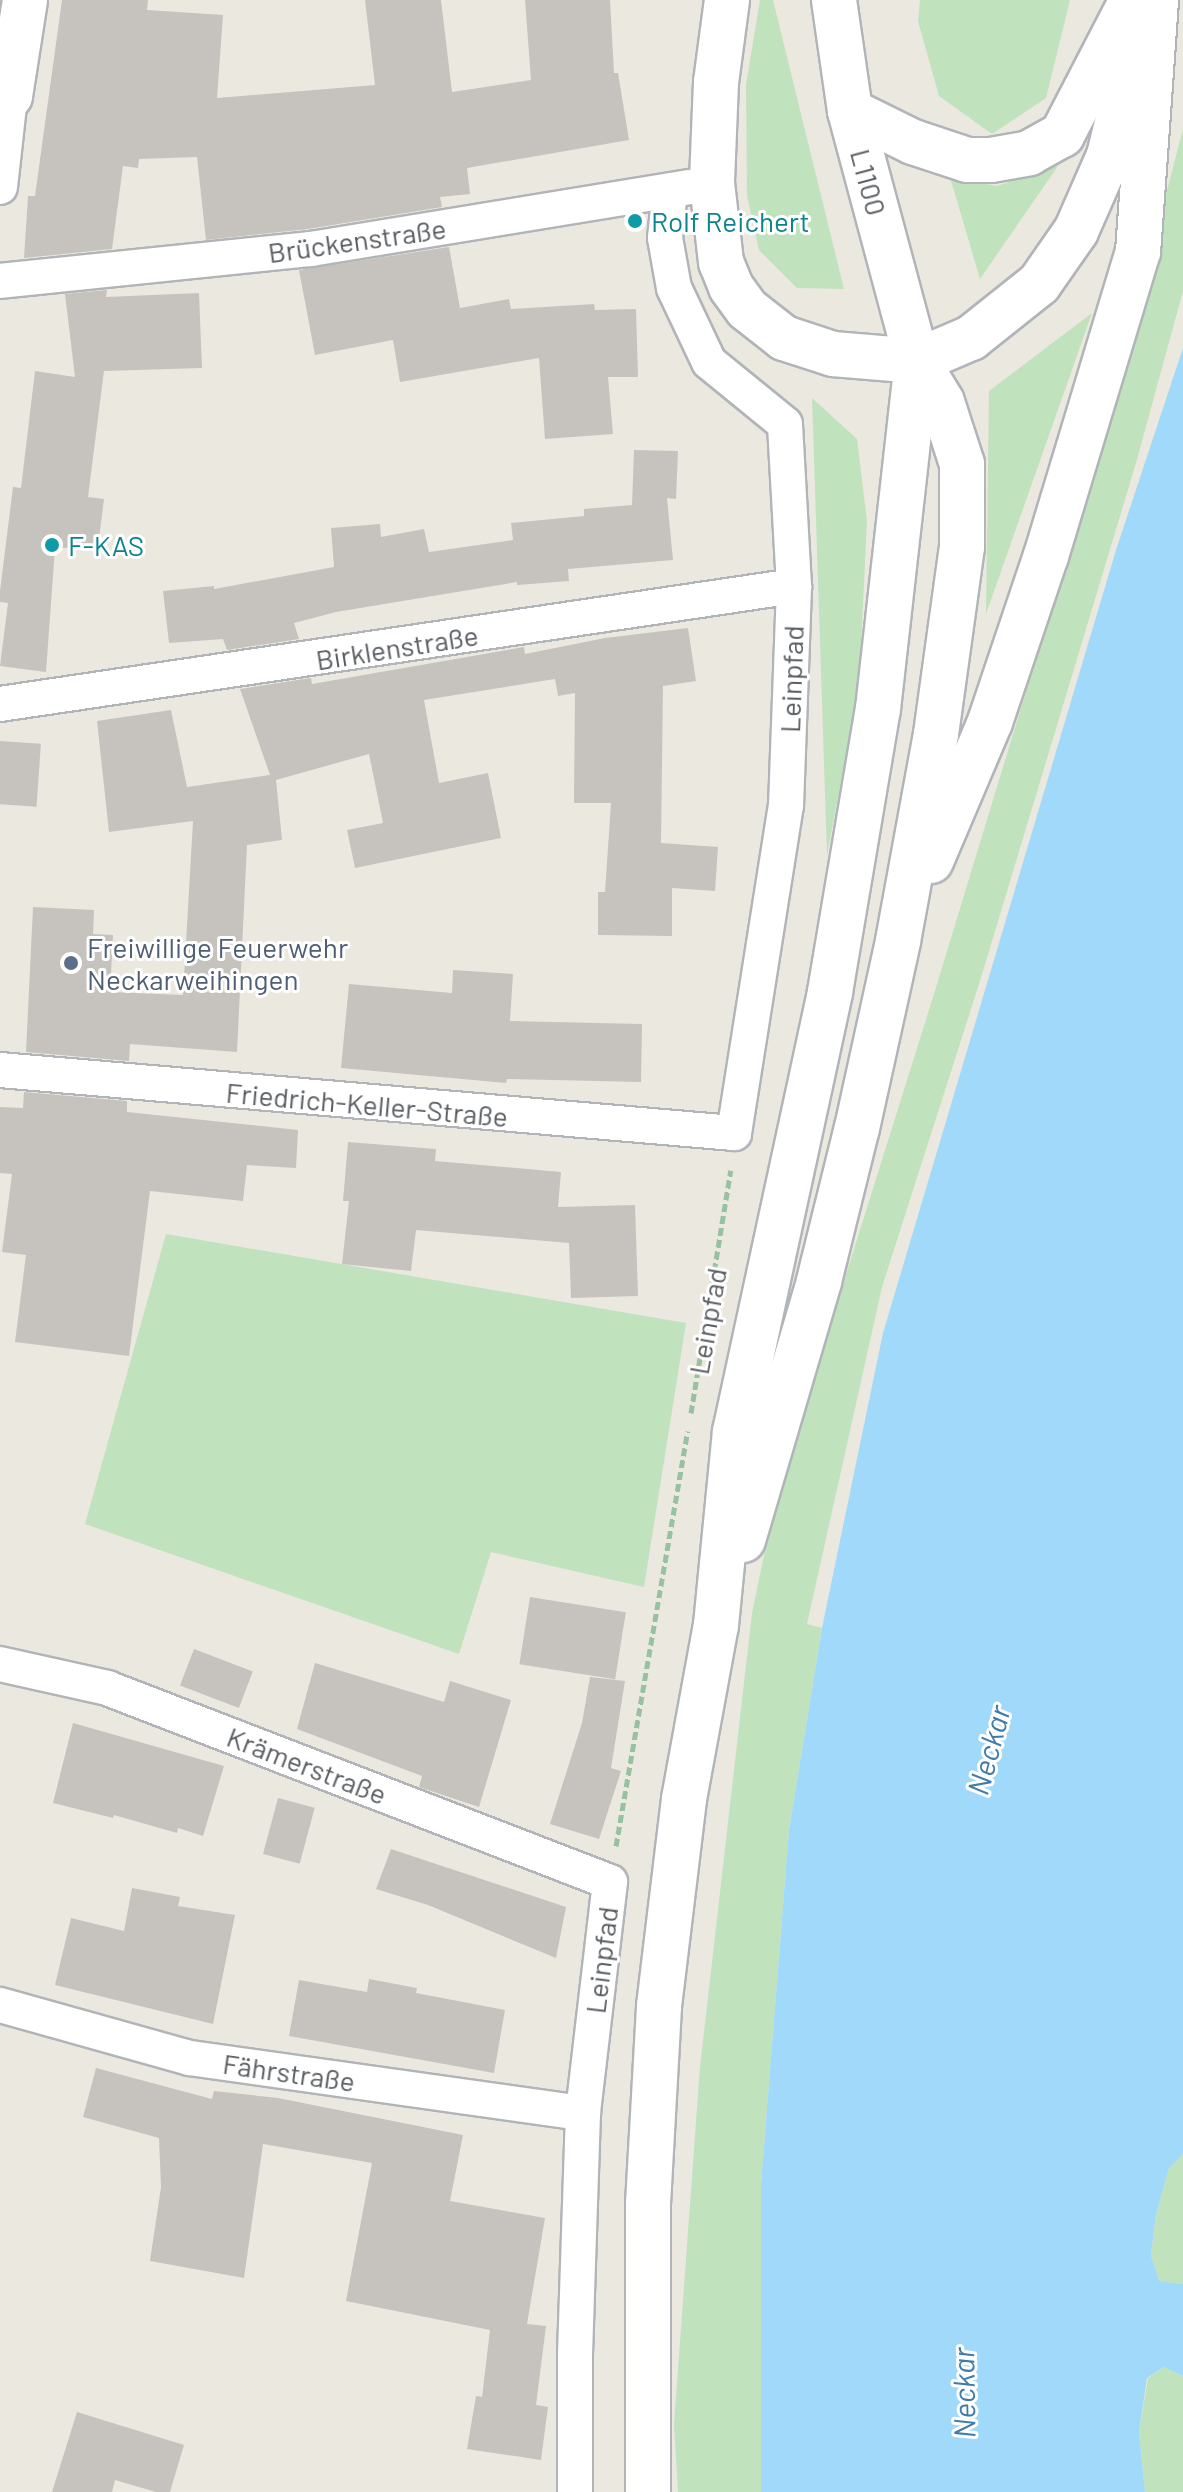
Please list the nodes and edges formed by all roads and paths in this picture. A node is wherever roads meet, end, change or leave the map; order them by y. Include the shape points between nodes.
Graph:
1 (25, 0) edge
2 (727, 0) edge
3 (834, 0) edge
4 (1132, 0) edge
5 (1147, 0) edge
6 (1156, 0) edge
7 (5, 96) edge
8 (850, 111) junction
9 (713, 167) junction
10 (0, 187) edge
11 (670, 191) junction
12 (0, 281) edge
13 (917, 361) junction
14 (794, 586) junction
15 (0, 704) edge
16 (898, 941) junction
17 (0, 1070) edge
18 (734, 1133) junction
19 (716, 1625) junction
20 (0, 1664) edge
21 (610, 1882) junction
22 (0, 2005) edge
23 (583, 2113) junction
24 (575, 2492) edge
25 (648, 2492) edge

1 - 7 main road
2 - 9 main road via 716,82
3 - 8 main road, L1100
4 - 8 main road via 1062,135 1029,153 967,160 913,142
5 - 13 main road via 1109,156 1076,231 1039,284 1008,312 971,338
6 - 16 main road via 1138,252 990,722
7 - 10 street
8 - 13 main road, L1100
9 - 11 street, Brückenstraße
9 - 13 main road via 721,262 747,309 784,338 833,354
11 - 12 street, Brückenstraße via 311,249
11 - 14 street, Leinpfad via 665,238 674,288 709,362 785,424
13 - 16 main road via 942,402 962,464 962,547 936,734
13 - 19 main road via 878,709 830,992 735,1432
14 - 15 street, Birklenstraße
14 - 18 street, Leinpfad via 786,806
16 - 19 main road via 819,1281
17 - 18 street, Friedrich-Keller-Straße
18 - 21 path, Leinpfad via 730,1184
19 - 25 main road via 684,1799 659,2006 648,2204
20 - 21 street, Krämerstraße via 107,1688
21 - 23 street, Leinpfad
22 - 23 street, Fährstraße via 190,2058
23 - 24 street, Leinpfad

